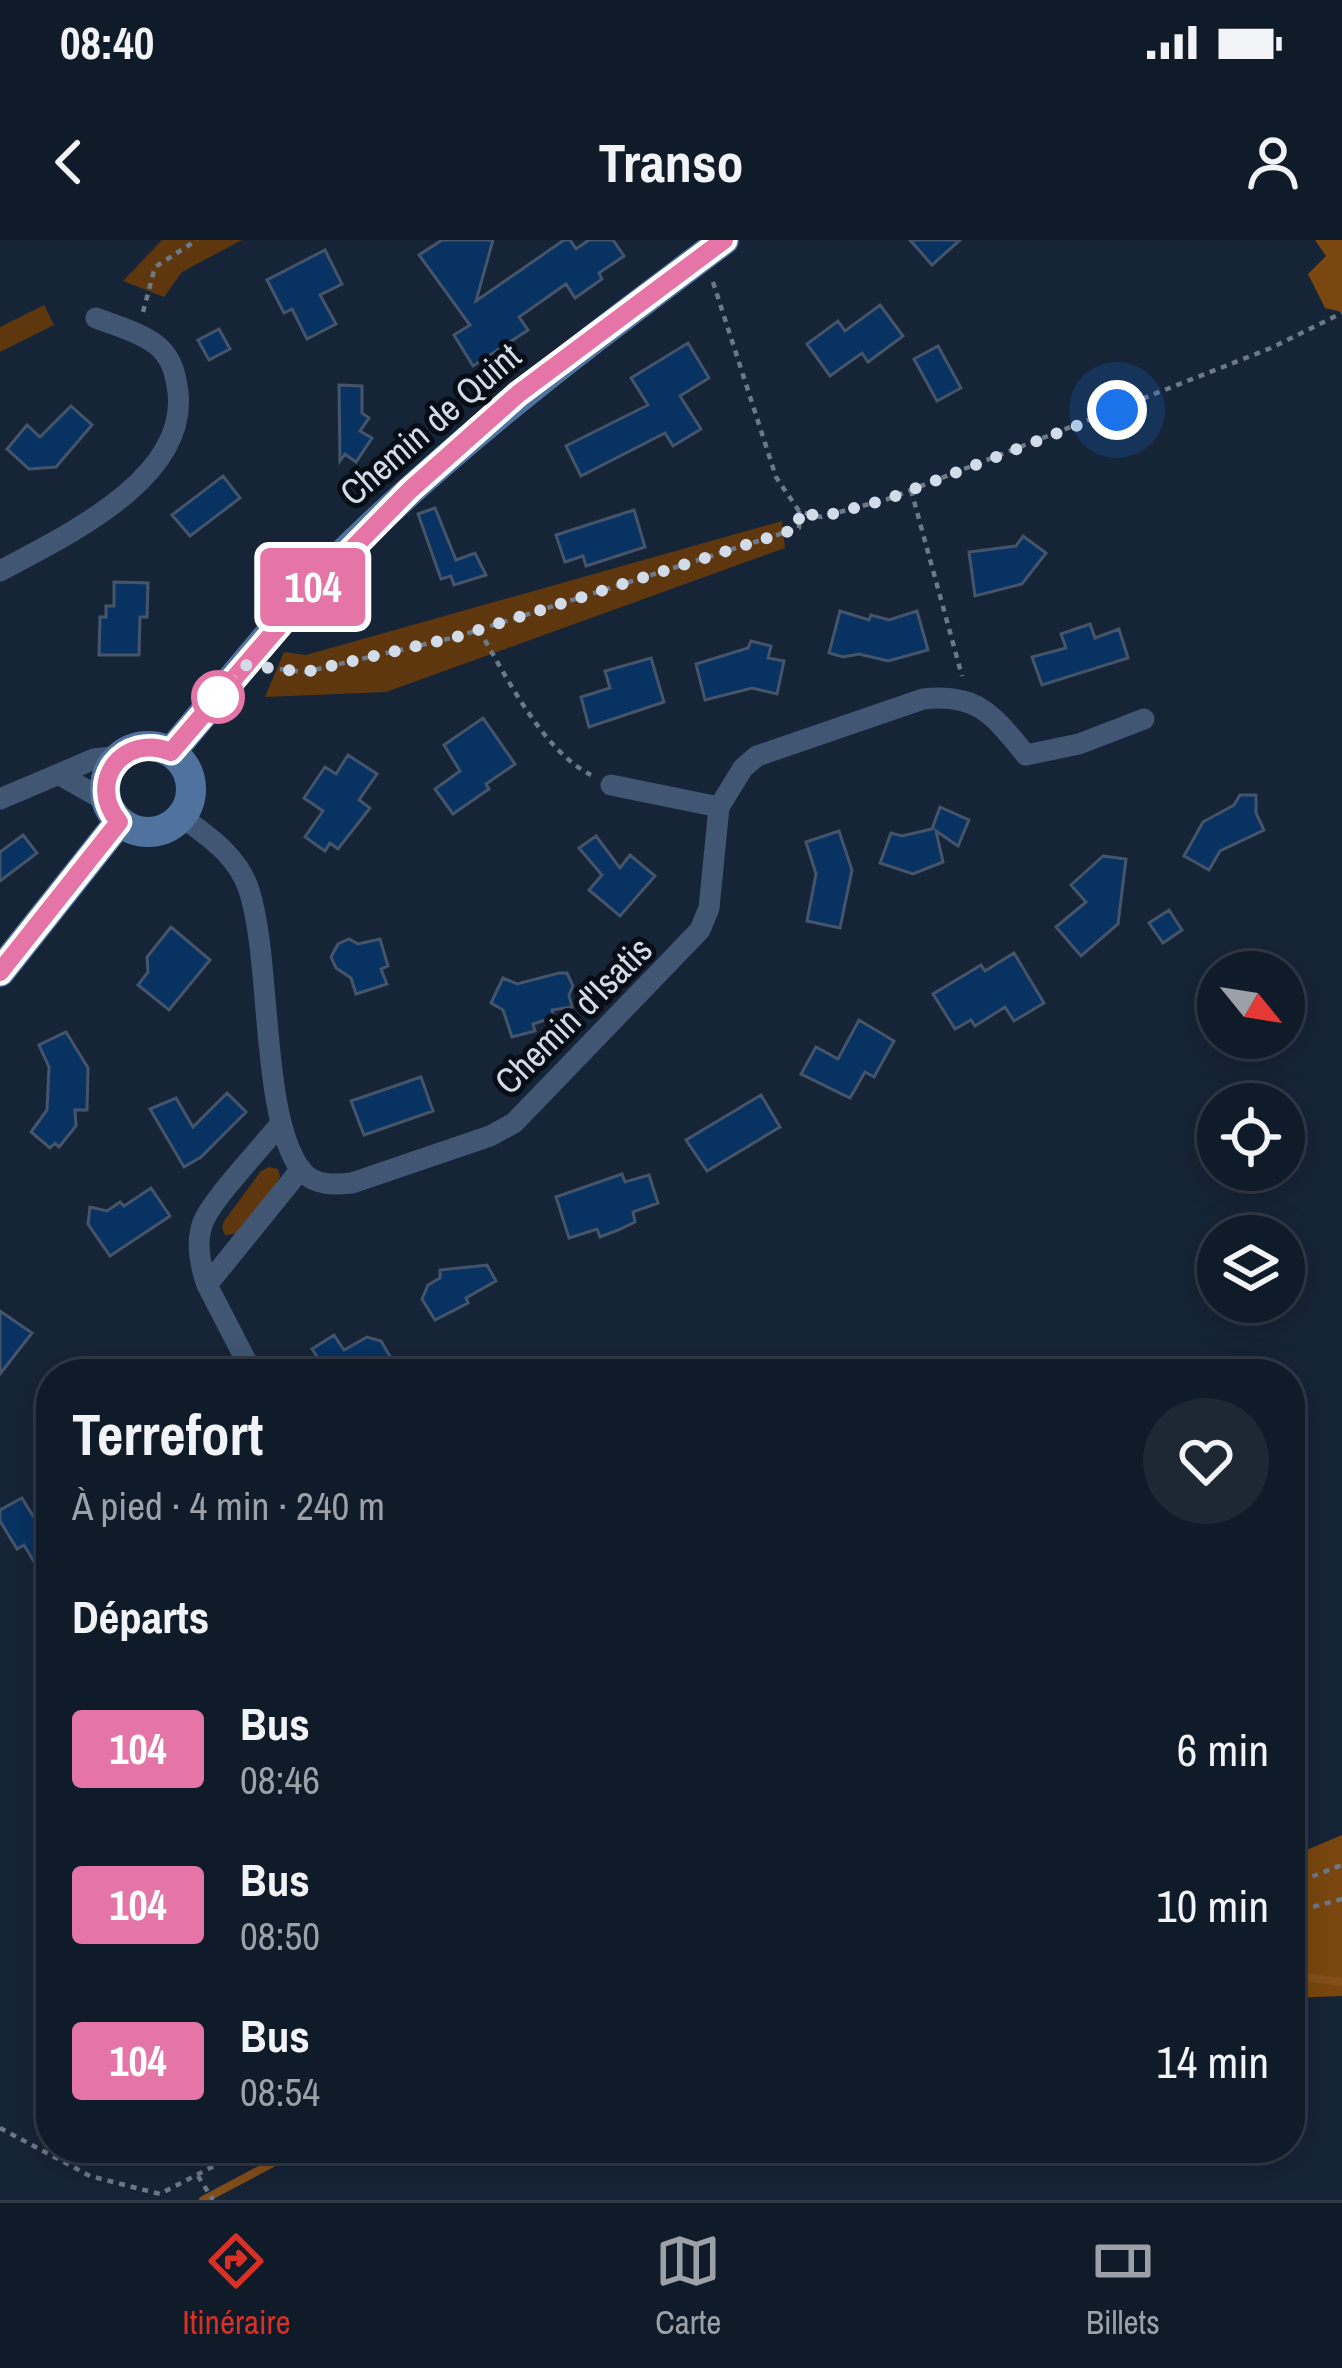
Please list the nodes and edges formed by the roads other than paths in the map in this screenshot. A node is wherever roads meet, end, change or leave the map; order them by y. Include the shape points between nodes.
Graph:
1 (714, 247) edge
2 (96, 318) dead end
3 (0, 571) edge
4 (1144, 719) dead end
5 (171, 752) junction
6 (120, 756) junction
7 (60, 775) junction
8 (611, 785) road end
9 (0, 799) edge
10 (718, 807) junction
11 (112, 812) junction
12 (182, 817) junction
13 (0, 972) edge
14 (281, 1124) junction
15 (301, 1169) junction
16 (207, 1285) junction
17 (245, 1359) edge

1 - 5 street, Chemin de Quint via 467,438 347,550
2 - 3 street via 160,346 173,367 179,414 163,454 107,511
4 - 10 street via 1025,755 983,708 922,699 757,756
5 - 6 street via 145,746
5 - 12 street via 192,785
6 - 7 street
6 - 11 street via 106,777
7 - 9 street
7 - 11 street
8 - 10 street
10 - 15 street, Chemin d'Isatis via 700,929 514,1123 352,1183 314,1180
11 - 12 street via 130,829 155,832
11 - 13 street
12 - 14 street via 227,852 249,888
14 - 15 street
14 - 16 street via 205,1219
15 - 16 street
16 - 17 street

